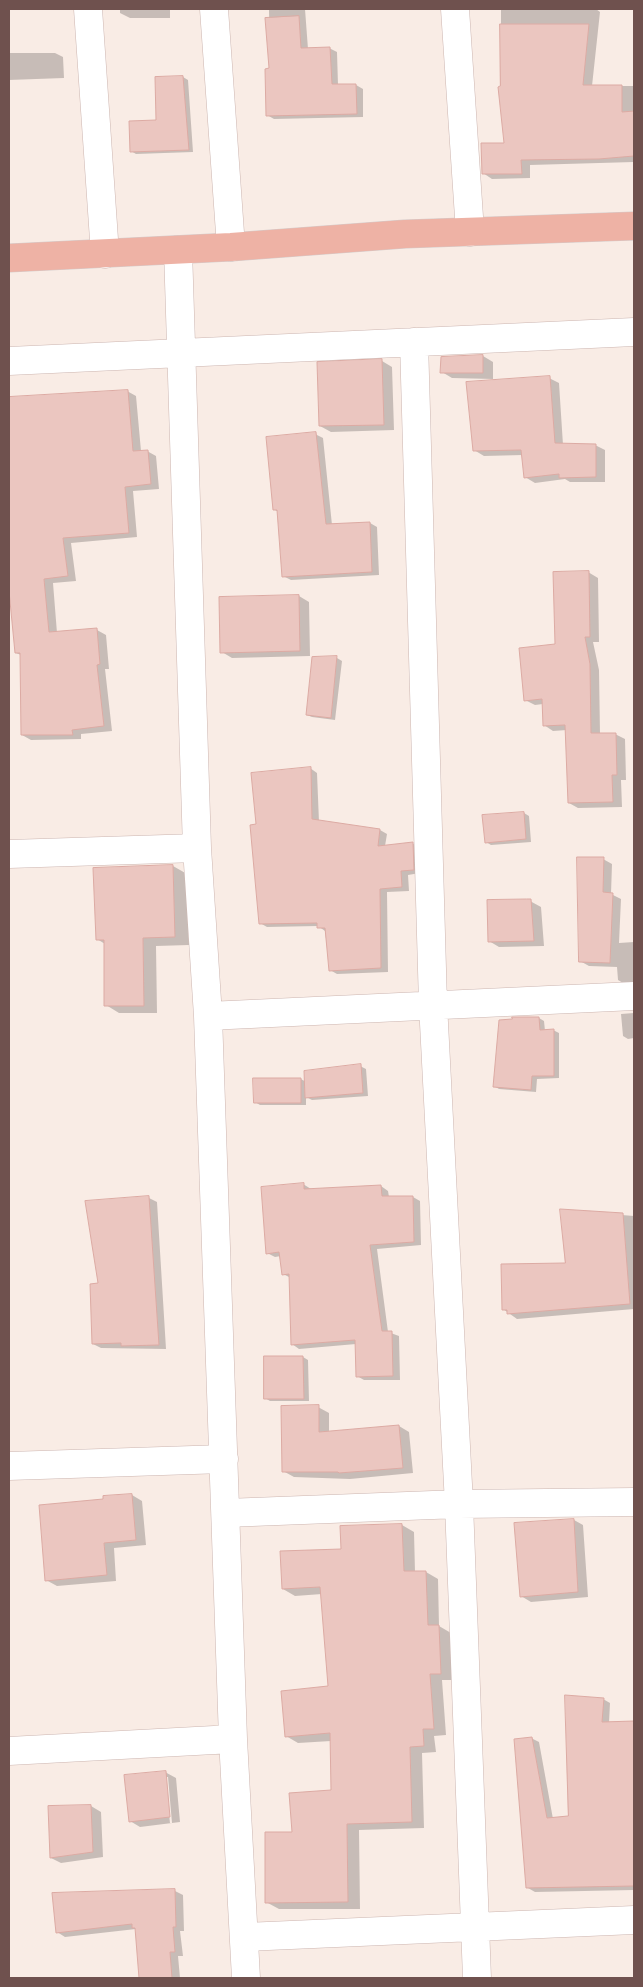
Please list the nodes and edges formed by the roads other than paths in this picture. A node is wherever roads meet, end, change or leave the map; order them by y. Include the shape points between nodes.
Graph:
1 (88, 9) edge
2 (214, 9) edge
3 (455, 9) edge
4 (634, 226) edge
5 (470, 232) junction
6 (231, 247) junction
7 (178, 250) junction
8 (105, 254) junction
9 (9, 258) edge
10 (634, 332) edge
11 (414, 342) junction
12 (180, 352) junction
13 (9, 361) edge
14 (198, 848) junction
15 (9, 854) edge
16 (634, 996) edge
17 (433, 1004) junction
18 (208, 1016) junction
19 (224, 1459) junction
20 (9, 1466) edge
21 (634, 1502) edge
22 (459, 1504) junction
23 (226, 1513) junction
24 (233, 1739) junction
25 (9, 1751) edge
26 (634, 1920) edge
27 (474, 1925) junction
28 (245, 1937) junction
29 (246, 1978) edge
30 (476, 1978) edge

1 - 8 street
2 - 6 street
3 - 5 street
4 - 5 highway
5 - 6 highway
6 - 7 highway
7 - 8 highway
7 - 12 street
8 - 9 highway
10 - 11 street
11 - 12 street
11 - 17 street
12 - 13 street
12 - 14 street
14 - 15 street
14 - 18 street
16 - 17 street
17 - 18 street
17 - 22 street
18 - 19 street
19 - 20 street
19 - 23 street
21 - 22 street
22 - 23 street
22 - 27 street
23 - 24 street
24 - 25 street
24 - 28 street
26 - 27 street
27 - 28 street
27 - 30 street
28 - 29 street

